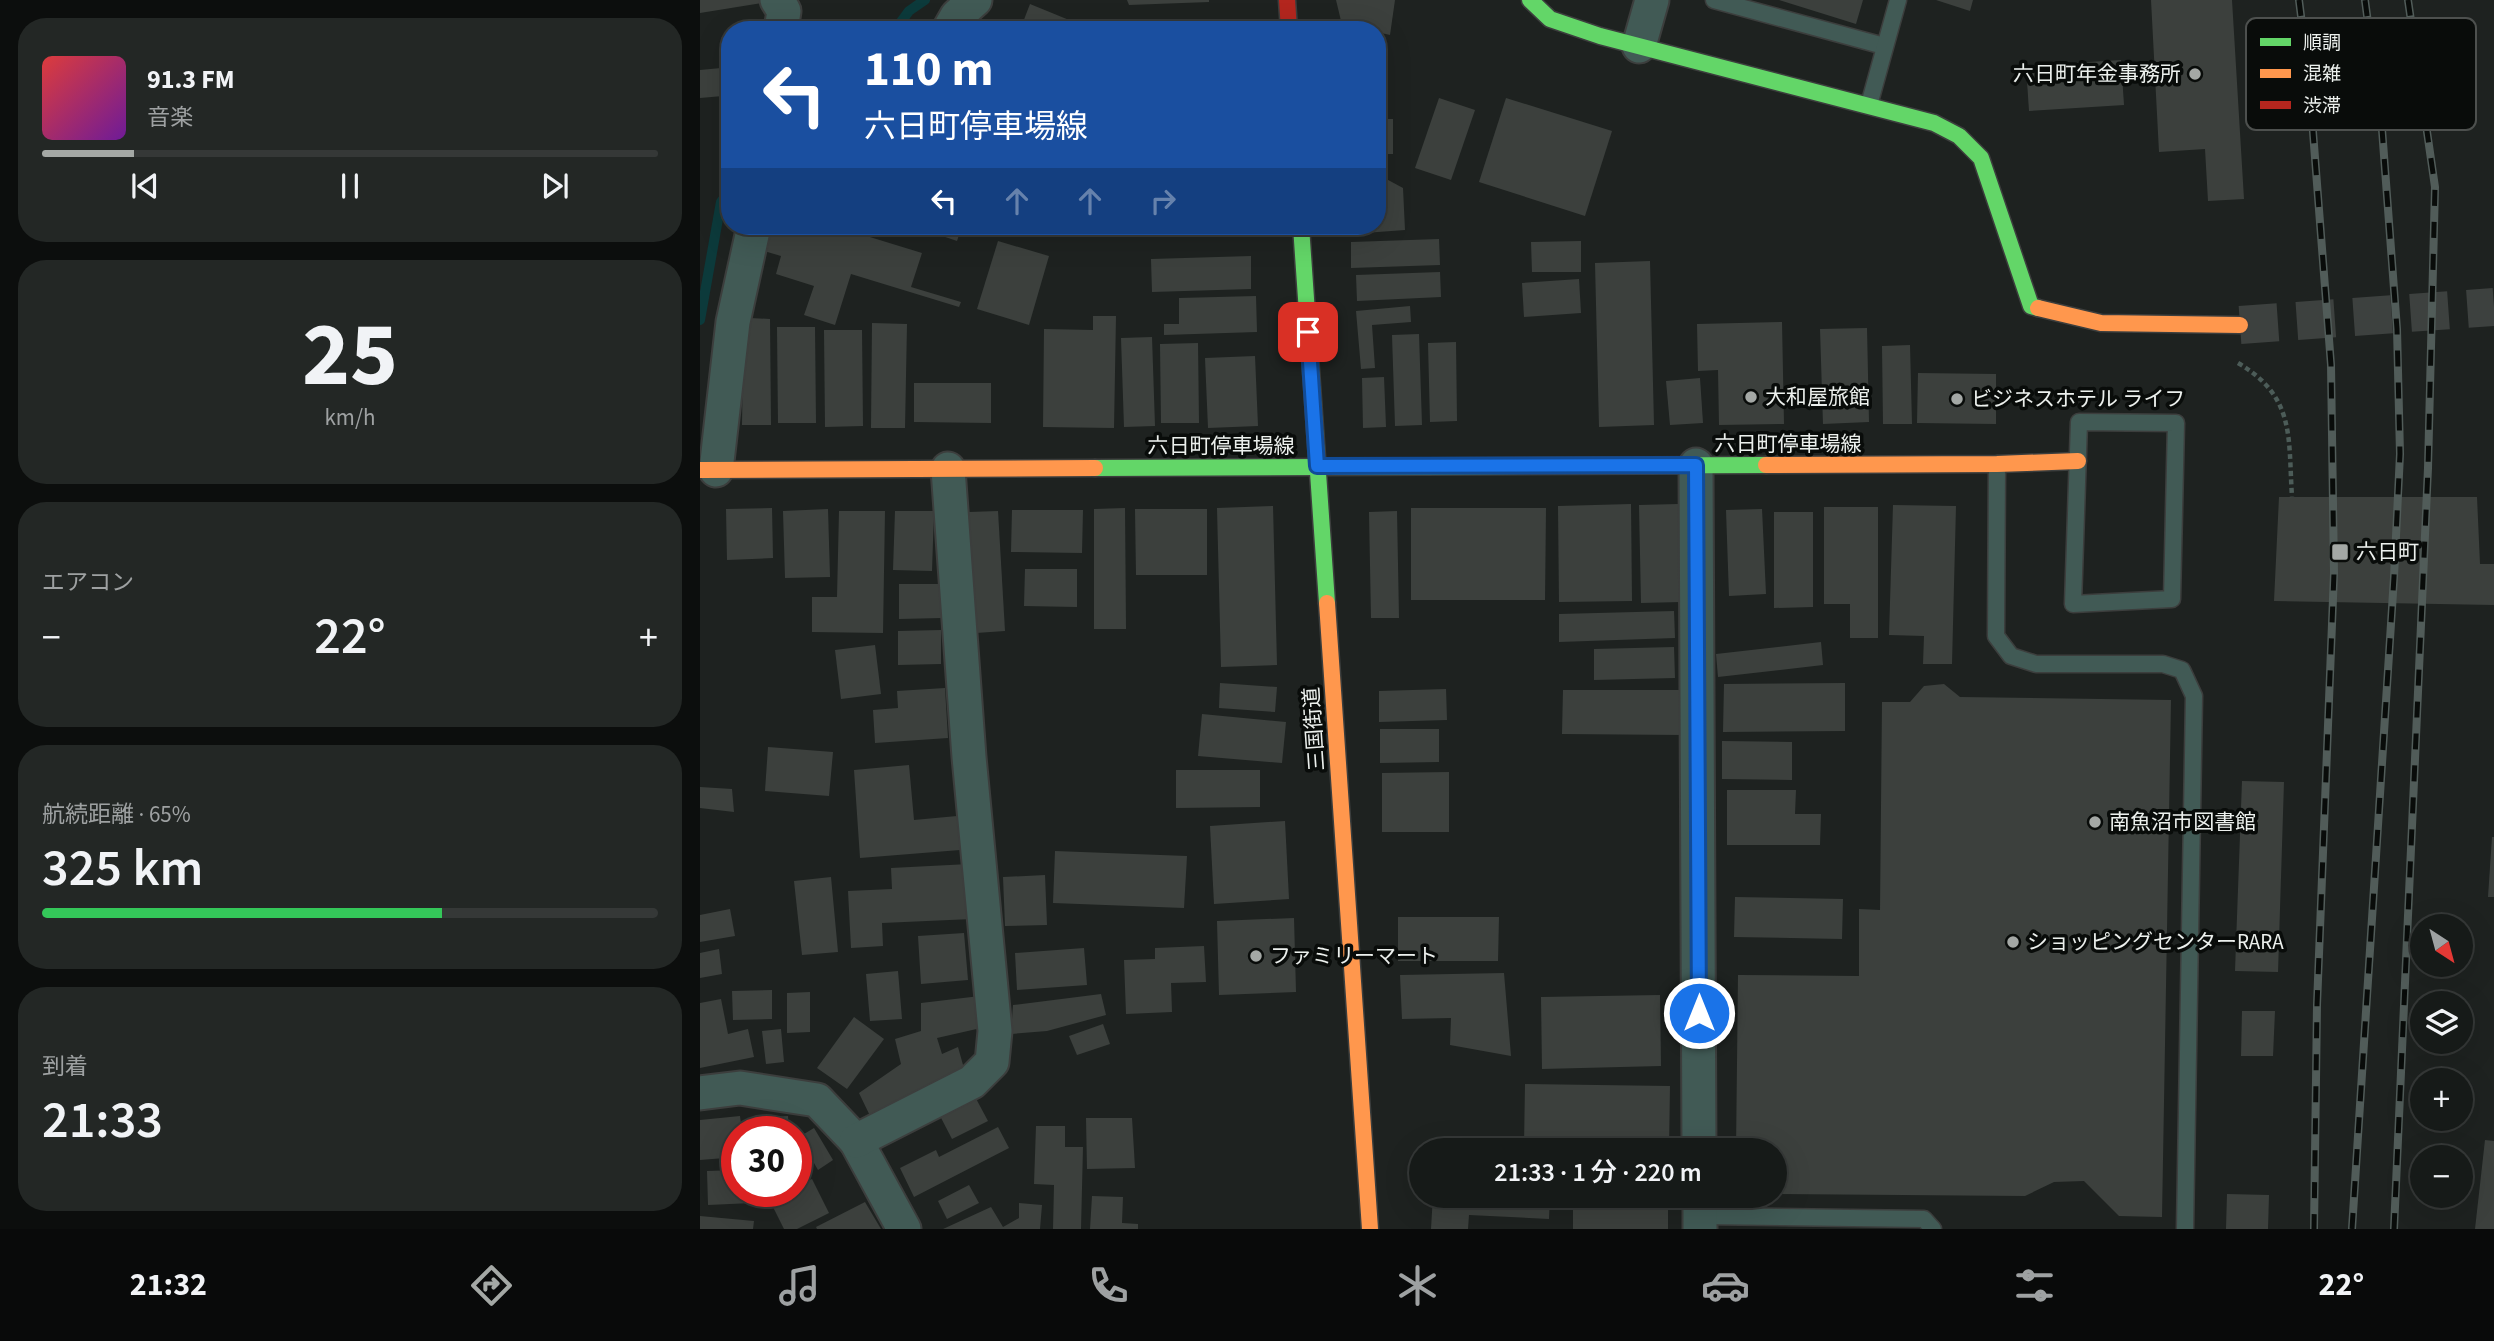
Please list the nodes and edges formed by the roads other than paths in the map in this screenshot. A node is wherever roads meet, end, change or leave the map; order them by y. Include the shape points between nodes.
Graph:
1 (777, 0) edge
2 (975, 0) edge
3 (1287, 0) edge
4 (1530, 0) edge
5 (1652, 0) edge
6 (1714, 0) edge
7 (1898, 0) edge
8 (782, 21) edge
9 (954, 21) edge
10 (1288, 21) edge
11 (1639, 46) junction
12 (1884, 46) junction
13 (1869, 105) junction
14 (752, 235) edge
15 (1302, 235) edge
16 (2240, 325) tunnel mouth
17 (2078, 461) junction
18 (1997, 464) junction
19 (1696, 465) junction
20 (1317, 466) junction
21 (948, 469) junction
22 (708, 470) edge
23 (700, 1093) edge
24 (1699, 1138) edge
25 (856, 1141) junction
26 (1700, 1213) edge
27 (904, 1229) edge
28 (1370, 1229) edge
29 (1933, 1229) edge
30 (2185, 1229) edge

1 - 8 street via 784,11
2 - 9 street
3 - 10 main road
4 - 11 main road via 1550,19
5 - 11 street
6 - 12 lane
7 - 12 lane
11 - 13 main road
12 - 13 lane
13 - 16 main road via 1934,123 1959,136 1981,158 2031,306 2101,323
14 - 22 street
15 - 20 main road, 三国街道
17 - 17 lane via 2079,422 2176,423 2172,599 2073,604
17 - 18 main road, 六日町停車場線
18 - 19 main road, 六日町停車場線
18 - 30 lane via 1996,636 2011,656 2036,664 2163,664 2182,670 2194,696
19 - 20 main road, 六日町停車場線
19 - 24 street
20 - 21 main road, 六日町停車場線
20 - 28 main road, 三国街道
21 - 22 main road, 六日町停車場線
21 - 25 street via 996,1031 992,1062 972,1082
23 - 25 street via 740,1088 817,1100
25 - 27 street
26 - 29 lane via 1924,1219

